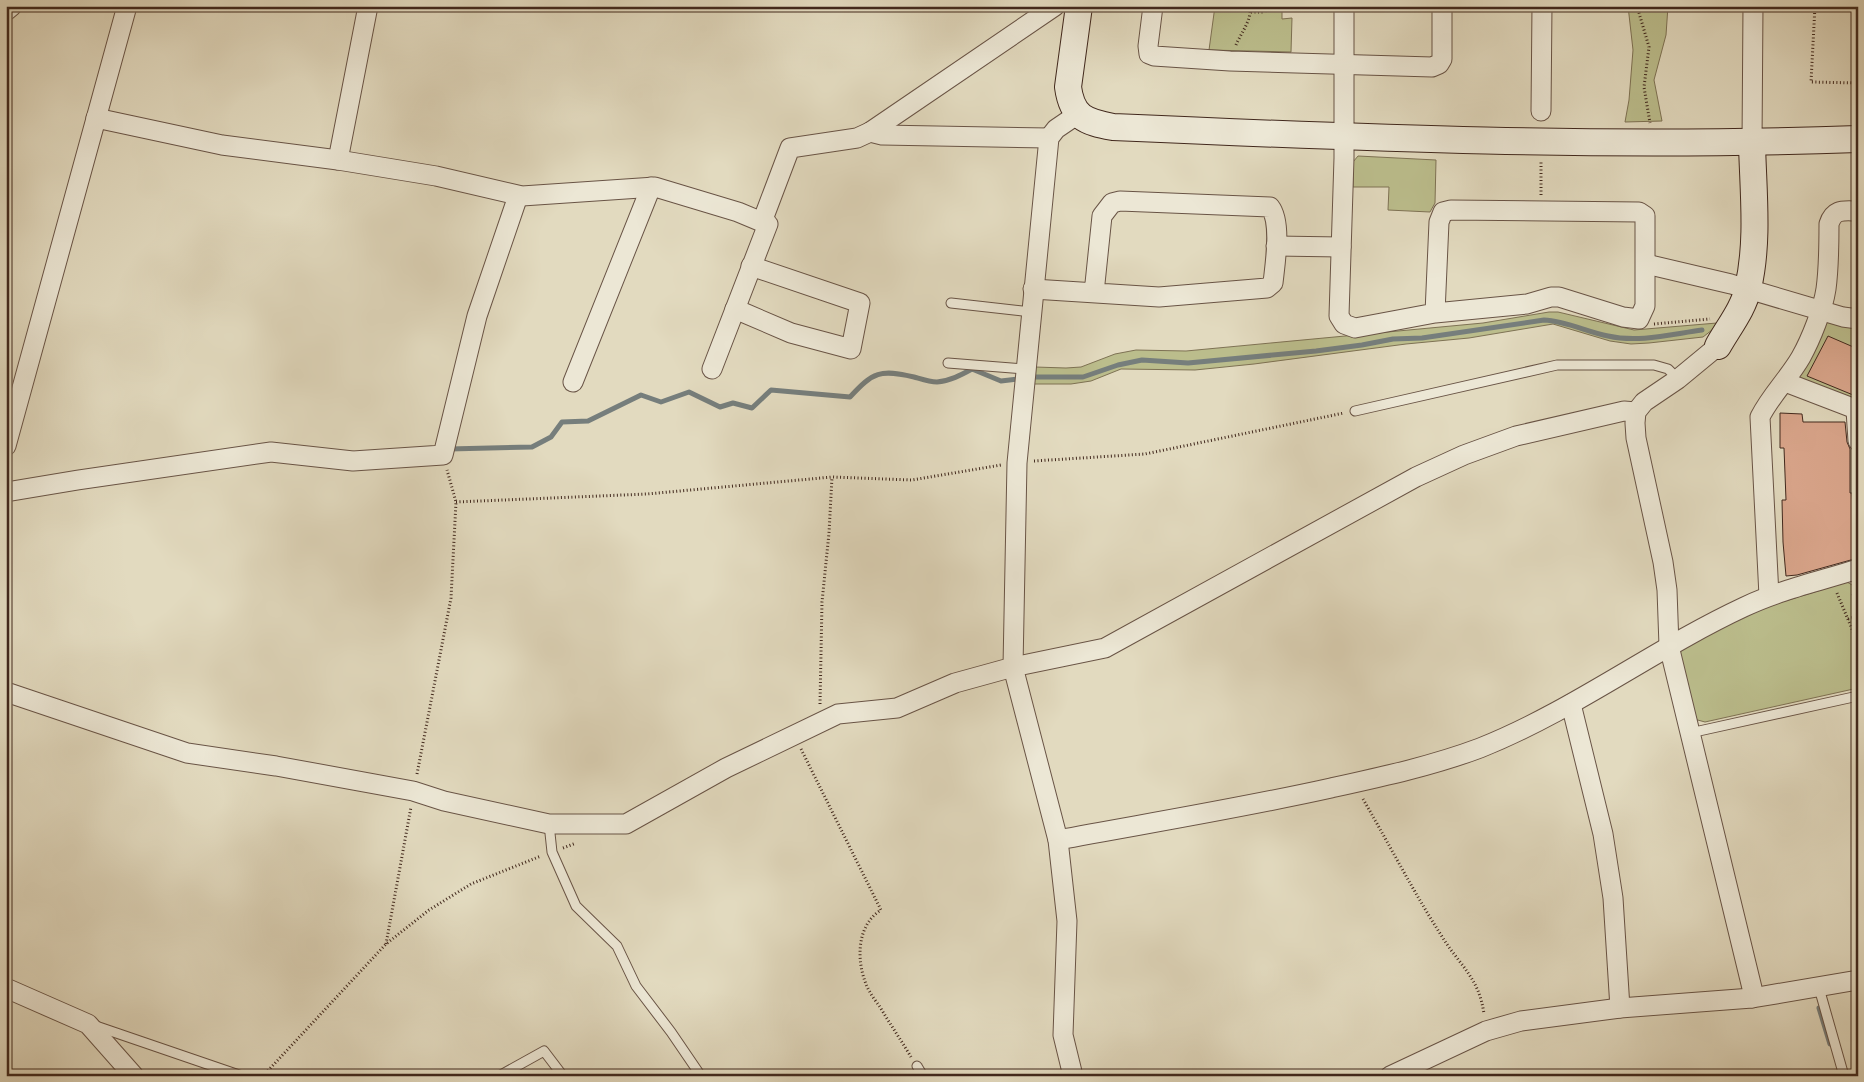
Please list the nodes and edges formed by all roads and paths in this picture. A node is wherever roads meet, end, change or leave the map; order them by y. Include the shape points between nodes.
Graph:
1 (12, 6) edge
2 (127, 6) edge
3 (368, 6) edge
4 (1055, 6) edge
5 (1079, 6) edge
6 (1153, 6) edge
7 (1250, 6) edge
8 (1266, 6) edge
9 (1344, 6) edge
10 (1442, 6) edge
11 (1542, 6) edge
12 (1637, 6) edge
13 (1753, 6) edge
14 (1815, 6) edge
15 (6, 11) edge
16 (1251, 12) junction
17 (1230, 61) junction
18 (1345, 64) junction
19 (1858, 83) edge
20 (1541, 111) dead end
21 (1078, 114) junction
22 (96, 118) junction
23 (1650, 127) dead end
24 (870, 132) junction
25 (1344, 137) junction
26 (1049, 138) junction
27 (1858, 139) edge
28 (1752, 143) junction
29 (1542, 157) dead end
30 (338, 160) junction
31 (651, 187) junction
32 (518, 196) junction
33 (1541, 211) junction
34 (1858, 211) edge
35 (762, 222) junction
36 (1276, 246) junction
37 (1341, 247) junction
38 (1646, 264) junction
39 (751, 266) junction
40 (1033, 289) junction
41 (1748, 289) junction
42 (1094, 294) junction
43 (951, 303) dead end
44 (735, 309) junction
45 (1820, 310) junction
46 (1031, 312) junction
47 (1435, 313) junction
48 (1639, 319) junction
49 (1716, 319) dead end
50 (1858, 319) edge
51 (1718, 346) joint
52 (948, 363) dead end
53 (712, 369) dead end
54 (1025, 369) junction
55 (1678, 379) junction
56 (573, 382) dead end
57 (1785, 382) junction
58 (1857, 410) edge
59 (1356, 411) joint
60 (1636, 412) junction
61 (1858, 441) edge
62 (6, 446) edge
63 (443, 455) junction
64 (1017, 463) junction
65 (832, 477) junction
66 (6, 492) edge
67 (456, 502) junction
68 (1858, 569) edge
69 (1828, 594) dead end
70 (1853, 594) dead end
71 (1769, 596) junction
72 (1858, 616) edge
73 (1848, 619) junction
74 (1669, 646) junction
75 (1858, 649) edge
76 (1013, 667) junction
77 (6, 692) edge
78 (1858, 696) edge
79 (1571, 704) junction
80 (820, 722) junction
81 (1690, 733) junction
82 (794, 736) junction
83 (1354, 783) junction
84 (414, 791) junction
85 (549, 824) junction
86 (1058, 840) junction
87 (580, 841) dead end
88 (552, 852) junction
89 (386, 944) junction
90 (1858, 980) edge
91 (6, 988) edge
92 (1819, 988) junction
93 (1752, 998) junction
94 (1620, 1008) junction
95 (88, 1024) junction
96 (1486, 1031) junction
97 (917, 1066) joint
98 (134, 1076) edge
99 (242, 1076) edge
100 (263, 1076) edge
101 (499, 1076) edge
102 (563, 1076) edge
103 (701, 1076) edge
104 (923, 1076) edge
105 (1073, 1076) edge
106 (1390, 1076) edge
107 (1844, 1076) edge

1 - 15 street
2 - 22 street
3 - 30 street
4 - 24 street
5 - 21 street via 1068,87 1069,100
6 - 17 street via 1149,54
7 - 16 path
8 - 16 path via 1265,12
9 - 18 street
10 - 18 street via 1439,64 1432,67
11 - 20 street
12 - 23 path via 1649,47 1644,87
13 - 28 street
14 - 19 path via 1811,82
16 - 17 path
17 - 18 street
18 - 25 street
21 - 25 street via 1086,121 1113,127
21 - 26 street
22 - 30 street via 222,144
22 - 62 street
24 - 26 street via 882,135
24 - 35 street via 857,138 790,148
25 - 28 street
25 - 37 street
26 - 40 street
27 - 28 street
28 - 41 street via 1754,247
29 - 33 path
30 - 32 street via 436,176
31 - 32 street
31 - 35 street
31 - 56 street
32 - 63 street via 478,316
33 - 38 street via 1639,212 1645,216
33 - 47 street via 1443,212 1438,222
34 - 45 street via 1836,212 1832,216 1826,289
35 - 39 street via 768,224
36 - 37 street
36 - 42 street via 1273,283 1267,288 1159,297
36 - 42 street via 1276,218 1270,207 1178,202 1112,203 1102,216
37 - 47 street via 1339,316 1344,324 1356,328
38 - 41 street
38 - 48 street via 1645,306
39 - 44 street
39 - 44 street via 860,303 851,349 792,333
40 - 42 street
40 - 46 street
41 - 45 street
41 - 51 street
43 - 46 lane
44 - 53 street
45 - 50 street
45 - 57 street via 1802,356
46 - 54 street
47 - 48 street via 1527,304 1559,297
48 - 49 path via 1650,324
51 - 55 street
52 - 54 lane
54 - 64 street
55 - 59 lane via 1668,369 1654,365 1557,365
55 - 60 street via 1644,402
57 - 58 street
57 - 71 street via 1766,404 1760,417
58 - 61 street
59 - 64 path via 1145,454
60 - 74 street via 1636,438 1663,562
60 - 76 street via 1624,411 1516,436 1464,455 1416,477 1105,648
63 - 66 street via 353,461 271,452
63 - 67 path
64 - 65 path via 912,480
64 - 76 street
65 - 67 path via 647,494
65 - 80 path via 822,602
67 - 84 path via 451,598
68 - 71 street
69 - 73 path via 1836,591
70 - 72 path
71 - 74 street
72 - 73 path
73 - 75 path
74 - 79 street
74 - 81 street
76 - 80 street via 955,683 897,708 838,714
76 - 86 street
77 - 84 street via 187,753
78 - 81 lane
79 - 83 street via 1479,748 1411,770
79 - 94 street via 1603,834 1613,898
80 - 82 street
81 - 93 street
82 - 85 street via 726,768 626,824
82 - 97 path via 881,910 873,915 863,932 859,950 861,967 866,984
83 - 86 street
83 - 96 path via 1441,936 1474,981 1482,1000
84 - 85 street via 444,801
84 - 89 path
85 - 88 lane
86 - 105 street via 1067,921 1063,1035
87 - 88 path
88 - 89 path via 471,884 429,910
88 - 103 lane via 576,906 617,946 636,986
89 - 100 path
90 - 92 street
91 - 95 street
92 - 93 street
92 - 107 lane
93 - 94 street
94 - 96 street via 1521,1021
95 - 98 street
95 - 99 lane
96 - 106 street
97 - 104 lane
101 - 102 lane via 544,1051

